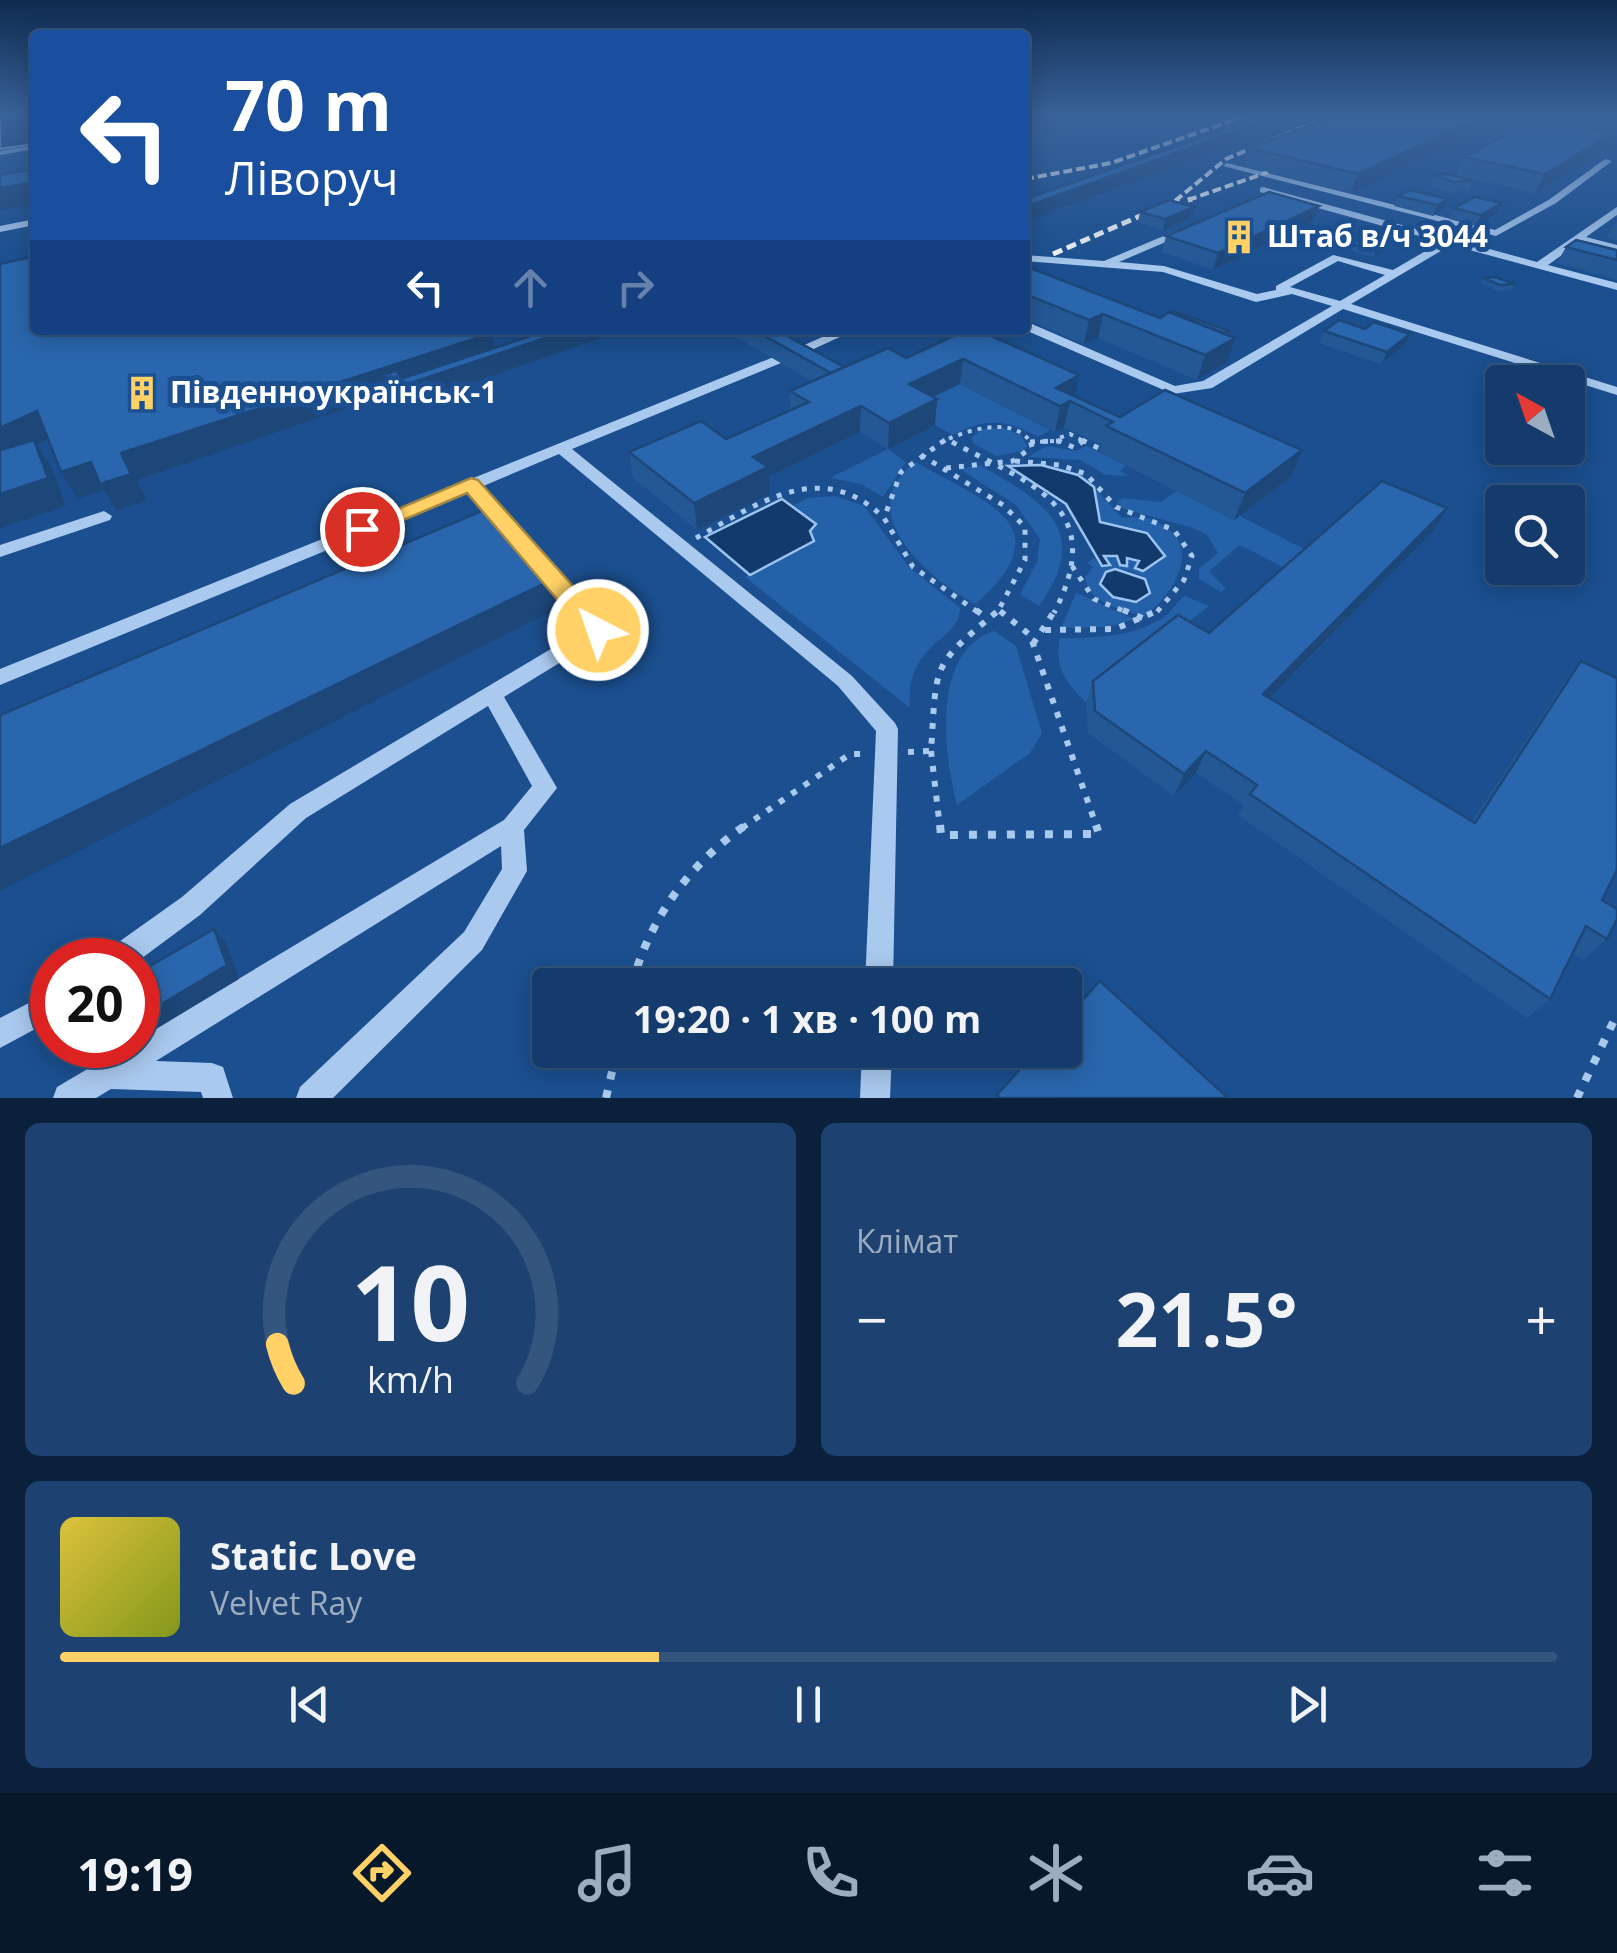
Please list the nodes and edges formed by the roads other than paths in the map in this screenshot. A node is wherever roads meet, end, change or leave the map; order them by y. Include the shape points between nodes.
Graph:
1 (1227, 166) dead end
2 (1601, 166) edge
3 (1274, 178) junction
4 (1617, 210) edge
5 (30, 223) edge
6 (1192, 226) edge
7 (0, 229) edge
8 (1578, 238) junction
9 (1450, 241) junction
10 (1617, 248) edge
11 (1030, 258) edge
12 (1102, 265) junction
13 (1540, 265) junction
14 (1394, 274) junction
15 (1617, 287) edge
16 (1270, 294) junction
17 (1340, 306) junction
18 (1030, 328) edge
19 (837, 335) edge
20 (1617, 391) edge
21 (561, 448) junction
22 (471, 484) junction
23 (104, 516) dead end
24 (0, 551) edge
25 (0, 677) edge
26 (492, 694) junction
27 (512, 827) junction
28 (147, 938) edge
29 (879, 968) edge
30 (30, 1017) edge
31 (0, 1034) edge
32 (877, 1068) edge
33 (108, 1074) junction
34 (68, 1098) edge
35 (218, 1098) edge
36 (311, 1098) edge
37 (876, 1098) edge

1 - 3 street
2 - 3 street via 1496,234
3 - 9 street via 1260,194
4 - 8 street
5 - 7 street
6 - 12 street
8 - 10 street
8 - 13 street
9 - 13 street
9 - 14 street
11 - 12 street
12 - 16 street via 1164,269 1256,298
13 - 15 street
14 - 16 street via 1336,257
14 - 17 street
16 - 17 street via 1293,290
17 - 18 street via 1206,385 1173,390
17 - 20 street
19 - 21 street
21 - 22 street
21 - 29 street via 845,681 886,729
22 - 25 street
22 - 26 street via 598,630
23 - 24 street
26 - 27 street via 546,788
26 - 28 street via 298,811
27 - 33 street
27 - 36 street via 515,871 474,941
30 - 31 street
32 - 37 street
33 - 34 street
33 - 35 street via 212,1078

